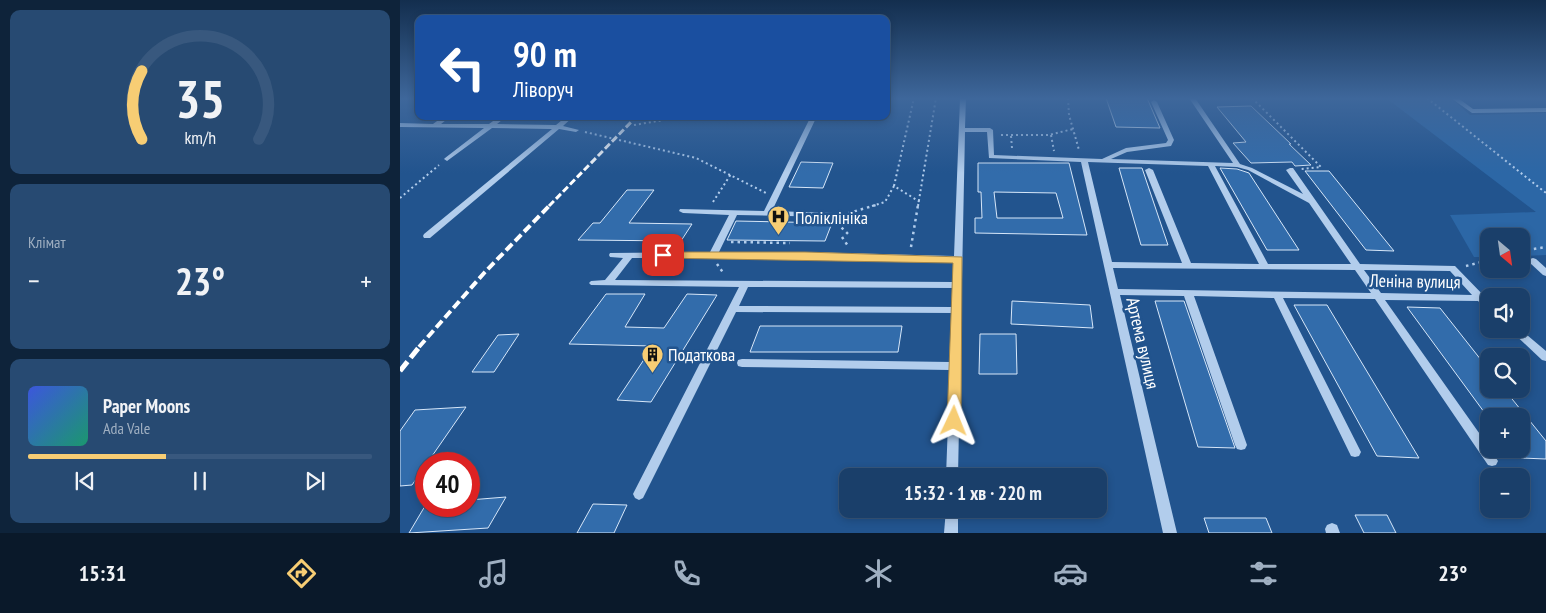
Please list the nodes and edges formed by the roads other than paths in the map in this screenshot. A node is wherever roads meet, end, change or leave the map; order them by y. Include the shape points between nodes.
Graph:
1 (438, 123) edge
2 (496, 123) edge
3 (564, 123) edge
4 (811, 123) edge
5 (962, 123) edge
6 (1163, 123) edge
7 (1209, 123) edge
8 (400, 125) edge
9 (435, 125) junction
10 (492, 126) junction
11 (559, 127) junction
12 (576, 130) road end
13 (962, 130) junction
14 (1082, 158) junction
15 (447, 159) road end
16 (1103, 161) junction
17 (1210, 164) junction
18 (1238, 165) junction
19 (1149, 170) dead end
20 (1290, 170) road end
21 (1312, 202) junction
22 (683, 211) dead end
23 (734, 212) junction
24 (767, 213) junction
25 (836, 215) road end
26 (428, 236) dead end
27 (613, 255) dead end
28 (630, 255) junction
29 (714, 258) junction
30 (958, 259) junction
31 (1533, 261) dead end
32 (1108, 265) junction
33 (1188, 266) junction
34 (1264, 266) junction
35 (1358, 268) junction
36 (1546, 273) edge
37 (594, 282) dead end
38 (608, 283) junction
39 (745, 284) junction
40 (958, 285) junction
41 (1114, 292) junction
42 (1188, 293) junction
43 (1277, 295) junction
44 (1378, 296) junction
45 (1480, 298) joint
46 (732, 309) junction
47 (957, 310) junction
48 (1524, 338) edge
49 (1546, 357) edge
50 (742, 363) dead end
51 (956, 366) junction
52 (1241, 445) dead end
53 (1356, 452) dead end
54 (1492, 461) dead end
55 (952, 468) edge
56 (639, 494) dead end
57 (952, 518) edge
58 (951, 533) edge
59 (1170, 533) edge

1 - 9 street
2 - 10 street
3 - 11 street
4 - 24 street
5 - 13 street
6 - 16 street via 1171,140 1169,144 1126,150
7 - 18 street
8 - 9 street
9 - 10 street
10 - 11 street
10 - 15 street
11 - 12 street
11 - 26 street
13 - 14 street via 990,130 991,157
13 - 30 street
14 - 16 street
14 - 32 street, Артема вулиця
16 - 17 street
17 - 18 street
17 - 34 street
18 - 21 street via 1250,168
19 - 33 street
20 - 21 street
21 - 35 street
22 - 23 street
23 - 24 street
23 - 29 street
24 - 25 street
27 - 28 street
28 - 29 street
28 - 38 street
29 - 30 street
30 - 40 street
31 - 36 street
32 - 33 street, Леніна вулиця
32 - 41 street, Артема вулиця
33 - 34 street, Леніна вулиця
34 - 35 street, Леніна вулиця
35 - 44 street
35 - 45 street, Леніна вулиця via 1452,268
37 - 38 street
38 - 39 street
39 - 40 street
39 - 46 street
40 - 47 street
41 - 42 street, Леніна вулиця
41 - 59 street, Артема вулиця
42 - 43 street, Леніна вулиця
42 - 52 street
43 - 44 street, Леніна вулиця
43 - 53 street
44 - 45 street, Леніна вулиця
44 - 54 street
46 - 47 street
46 - 56 street
47 - 51 street
48 - 49 street
50 - 51 street
51 - 55 street
57 - 58 street

